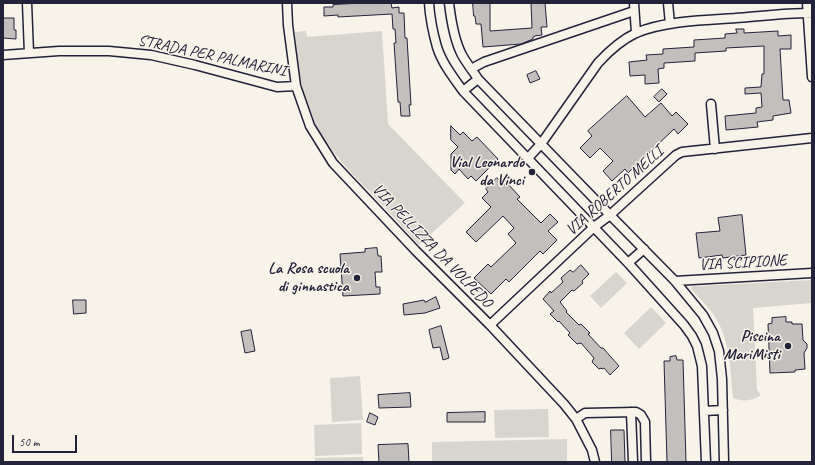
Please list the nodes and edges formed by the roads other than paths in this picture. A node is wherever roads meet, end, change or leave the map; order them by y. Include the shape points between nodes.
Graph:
1 (27, 3) edge
2 (287, 3) edge
3 (428, 3) edge
4 (449, 3) edge
5 (668, 3) edge
6 (807, 3) edge
7 (634, 7) edge
8 (810, 13) edge
9 (670, 24) junction
10 (636, 33) junction
11 (29, 53) junction
12 (3, 55) edge
13 (471, 69) junction
14 (812, 77) edge
15 (478, 79) junction
16 (296, 86) junction
17 (463, 91) junction
18 (711, 104) dead end
19 (812, 138) edge
20 (541, 144) junction
21 (715, 149) junction
22 (528, 158) junction
23 (610, 215) junction
24 (594, 227) junction
25 (644, 249) junction
26 (628, 263) junction
27 (812, 274) edge
28 (676, 281) junction
29 (490, 325) junction
30 (723, 410) junction
31 (704, 411) junction
32 (631, 412) junction
33 (576, 419) junction
34 (594, 462) edge
35 (632, 462) edge
36 (646, 462) edge
37 (706, 462) edge
38 (724, 462) edge

1 - 11 street
2 - 16 street, VIA PELLIZZA DA VOLPEDO
3 - 17 street via 438,48
4 - 13 street via 456,40
5 - 9 street
6 - 8 street
7 - 10 street
7 - 13 street
8 - 9 street
8 - 14 street
9 - 10 street
10 - 20 street via 624,39 598,63
11 - 12 street, STRADA PER PALMARINI
11 - 16 street, STRADA PER PALMARINI via 109,51 151,55 277,87
13 - 15 street
15 - 17 street
15 - 20 street
16 - 29 street, VIA PELLIZZA DA VOLPEDO via 310,126 333,163
17 - 22 street
18 - 21 street
19 - 21 street, VIA ROBERTO MELLI
20 - 22 street
20 - 23 street
21 - 23 street, VIA ROBERTO MELLI via 682,152 676,155
22 - 24 street
23 - 24 street, VIA ROBERTO MELLI
23 - 25 street
24 - 26 street
24 - 29 street, VIA ROBERTO MELLI
25 - 26 street
25 - 28 street
26 - 31 street via 692,336 702,366
27 - 28 street, VIA SCIPIONE
28 - 30 street via 703,315 713,333 719,351
29 - 33 street, VIA PELLIZZA DA VOLPEDO
30 - 31 street
30 - 38 street
31 - 37 street
32 - 33 street via 585,413
32 - 35 street
32 - 36 street via 641,415 645,422
33 - 34 street, VIA PELLIZZA DA VOLPEDO via 592,450

